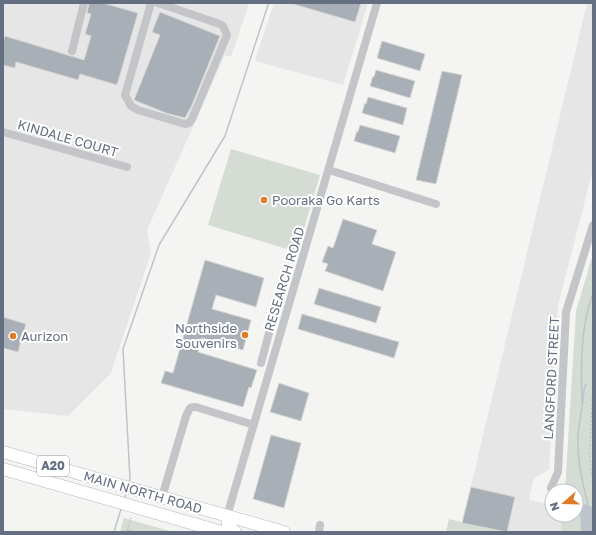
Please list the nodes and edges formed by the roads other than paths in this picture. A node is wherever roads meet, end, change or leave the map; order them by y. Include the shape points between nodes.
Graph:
1 (84, 3) edge
2 (151, 3) edge
3 (158, 3) edge
4 (378, 3) edge
5 (72, 51) dead end
6 (3, 132) edge
7 (127, 167) dead end
8 (329, 170) junction
9 (436, 204) dead end
10 (593, 224) edge
11 (278, 304) dead end
12 (274, 317) junction
13 (285, 320) junction
14 (263, 353) junction
15 (274, 356) junction
16 (260, 363) dead end
17 (254, 425) junction
18 (3, 452) edge
19 (3, 469) edge
20 (553, 483) edge
21 (162, 497) junction
22 (227, 516) junction
23 (193, 523) junction
24 (222, 532) edge
25 (235, 532) edge
26 (284, 532) edge

1 - 5 street
2 - 3 street via 125,95 131,106 138,110 185,124 192,119 227,35 220,24
4 - 8 street, RESEARCH ROAD
6 - 7 street, KINDALE COURT
8 - 9 street
8 - 13 street, RESEARCH ROAD
10 - 20 street, LANGFORD STREET via 566,312 558,472
11 - 12 street
12 - 13 street
12 - 14 street
13 - 15 street, RESEARCH ROAD
14 - 15 street
14 - 16 street
15 - 17 street, RESEARCH ROAD
17 - 21 street via 196,407 190,408
17 - 22 street, RESEARCH ROAD
18 - 21 highway, MAIN NORTH ROAD / A20
19 - 23 highway, MAIN NORTH ROAD / A20
21 - 22 highway, MAIN NORTH ROAD / A20
22 - 23 highway via 219,521
22 - 25 highway via 228,525
22 - 26 highway, MAIN NORTH ROAD / A20
23 - 24 highway, MAIN NORTH ROAD / A20

